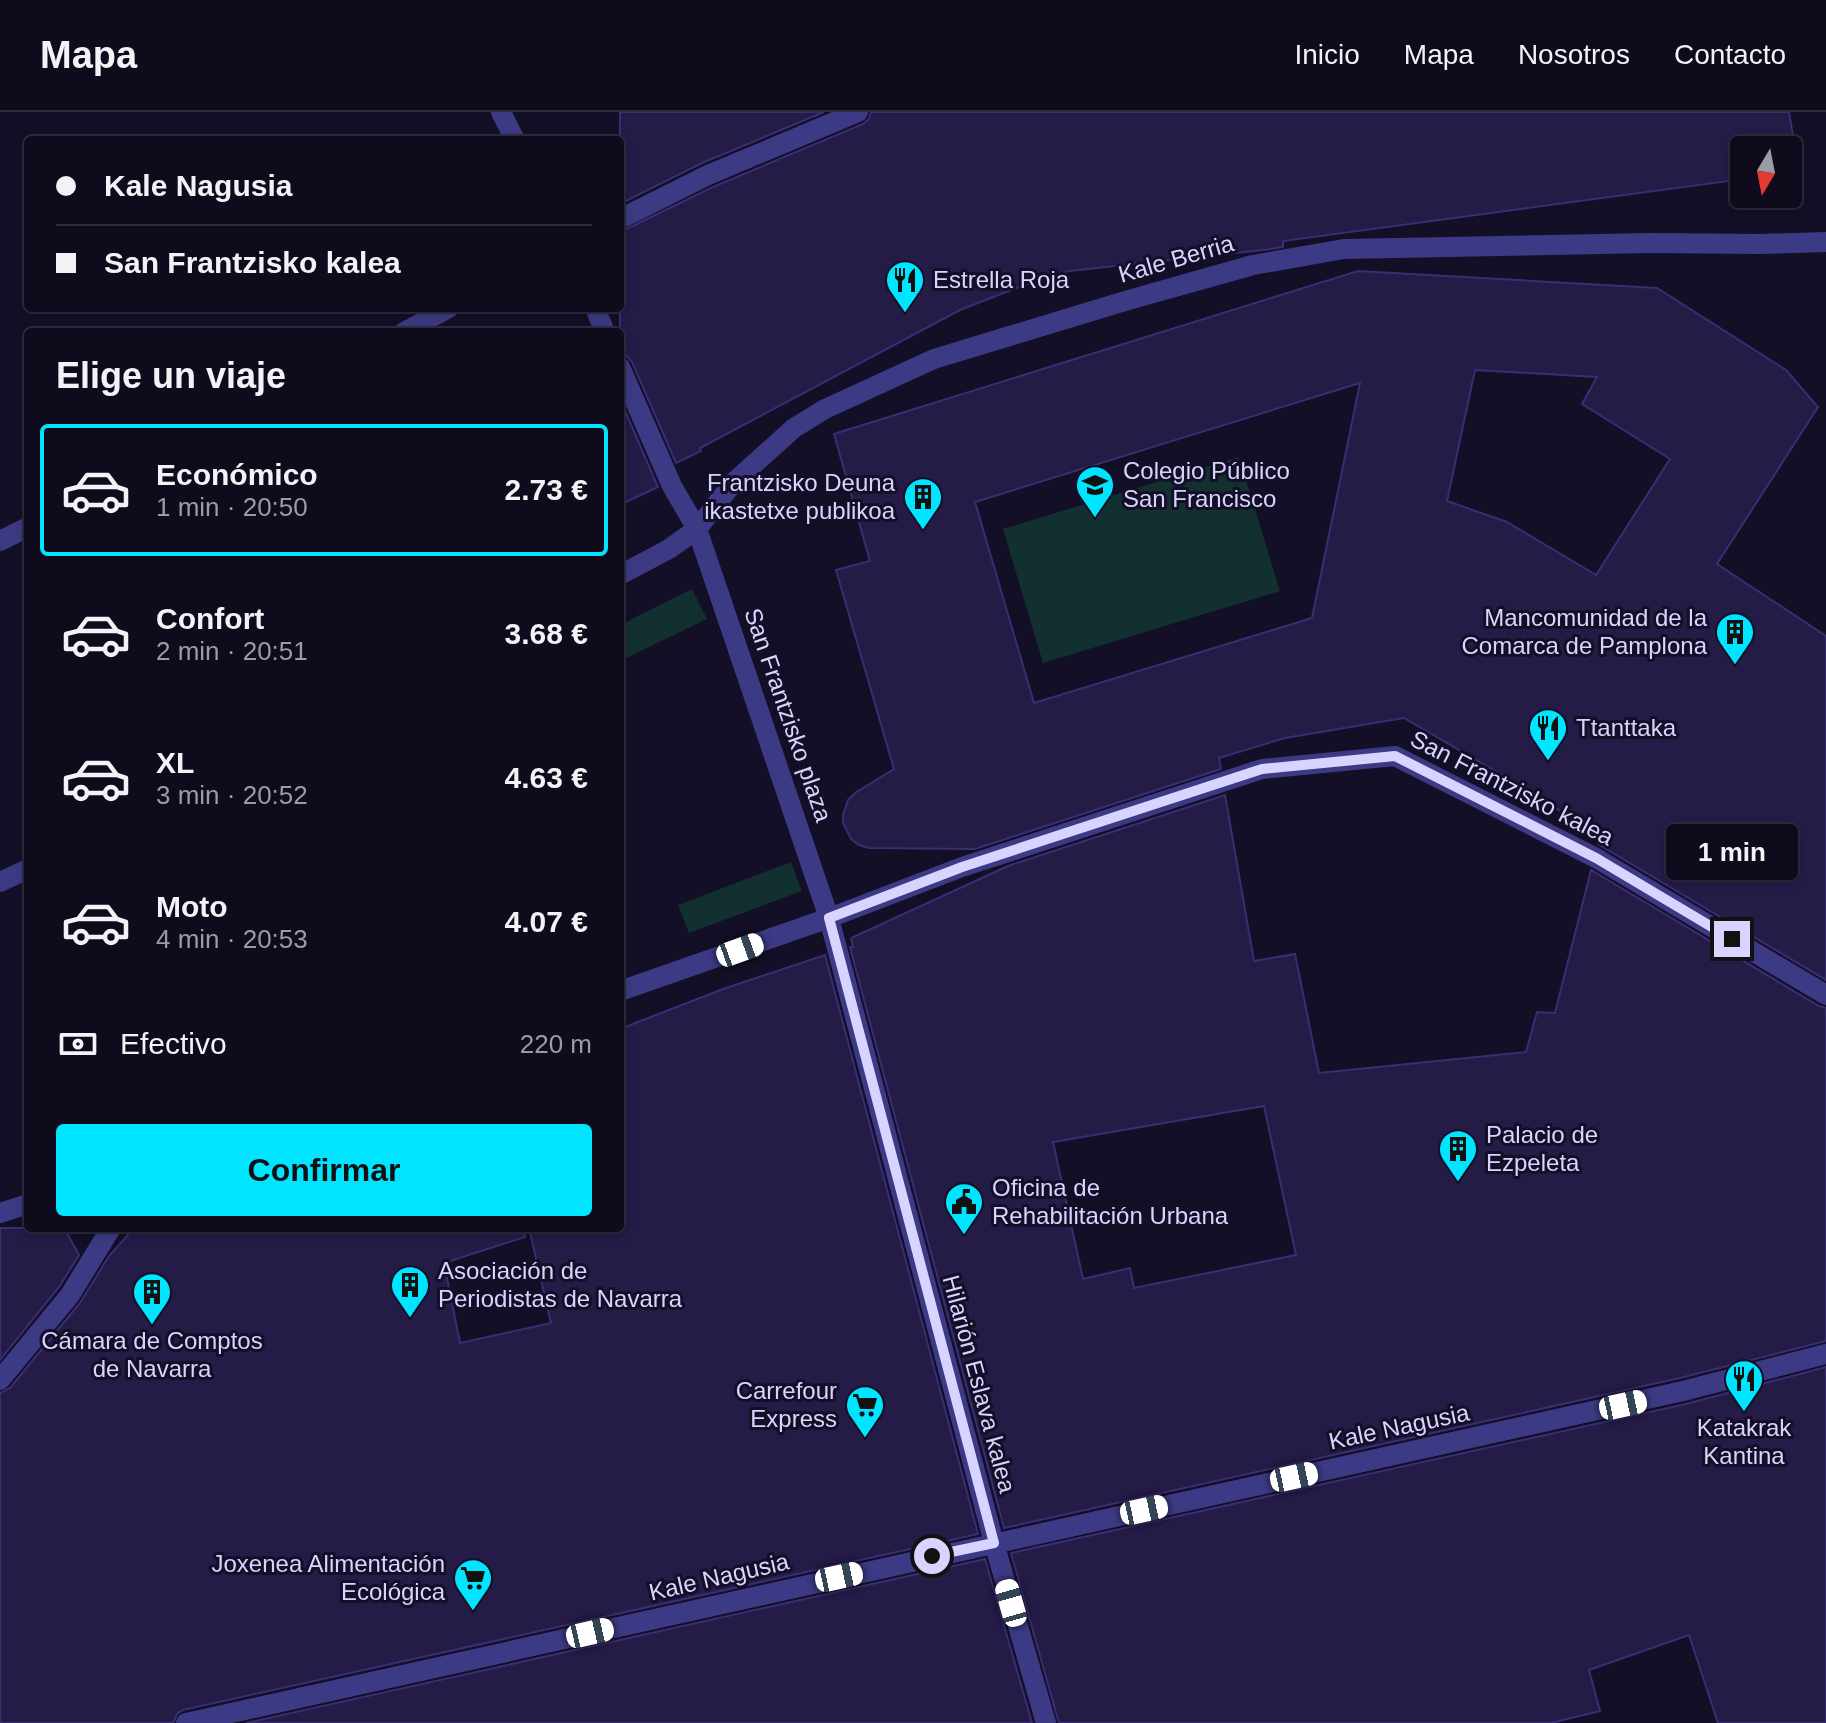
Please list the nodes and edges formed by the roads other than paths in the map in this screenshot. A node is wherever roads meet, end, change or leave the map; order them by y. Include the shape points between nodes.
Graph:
1 (501, 112) edge
2 (858, 112) edge
3 (513, 136) edge
4 (624, 217) edge
5 (1826, 242) edge
6 (442, 312) edge
7 (412, 328) edge
8 (624, 376) edge
9 (24, 529) edge
10 (697, 529) junction
11 (0, 541) edge
12 (624, 573) edge
13 (24, 871) edge
14 (0, 882) edge
15 (829, 918) junction
16 (624, 990) edge
17 (1826, 995) edge
18 (24, 1205) edge
19 (0, 1213) edge
20 (109, 1232) edge
21 (1826, 1354) edge
22 (0, 1380) edge
23 (994, 1543) junction
24 (186, 1723) edge
25 (1046, 1723) edge

1 - 3 street
2 - 4 street
5 - 10 street, Kale Berria via 1344,249 1253,265 934,359 825,409 794,428 733,483
6 - 7 street
8 - 10 street, San Frantzisko plaza via 672,486
9 - 11 street
10 - 12 street, Kale Berria
10 - 15 street, San Frantzisko plaza
13 - 14 street
15 - 16 street, San Frantzisko kalea
15 - 17 street, San Frantzisko kalea via 962,867 1262,769 1395,756 1596,858
15 - 23 street, Hilarión Eslava kalea
18 - 19 street
20 - 22 street via 70,1295
21 - 23 street, Kale Nagusia via 1683,1391
23 - 24 street, Kale Nagusia
23 - 25 street, Hilarión Eslava kalea

